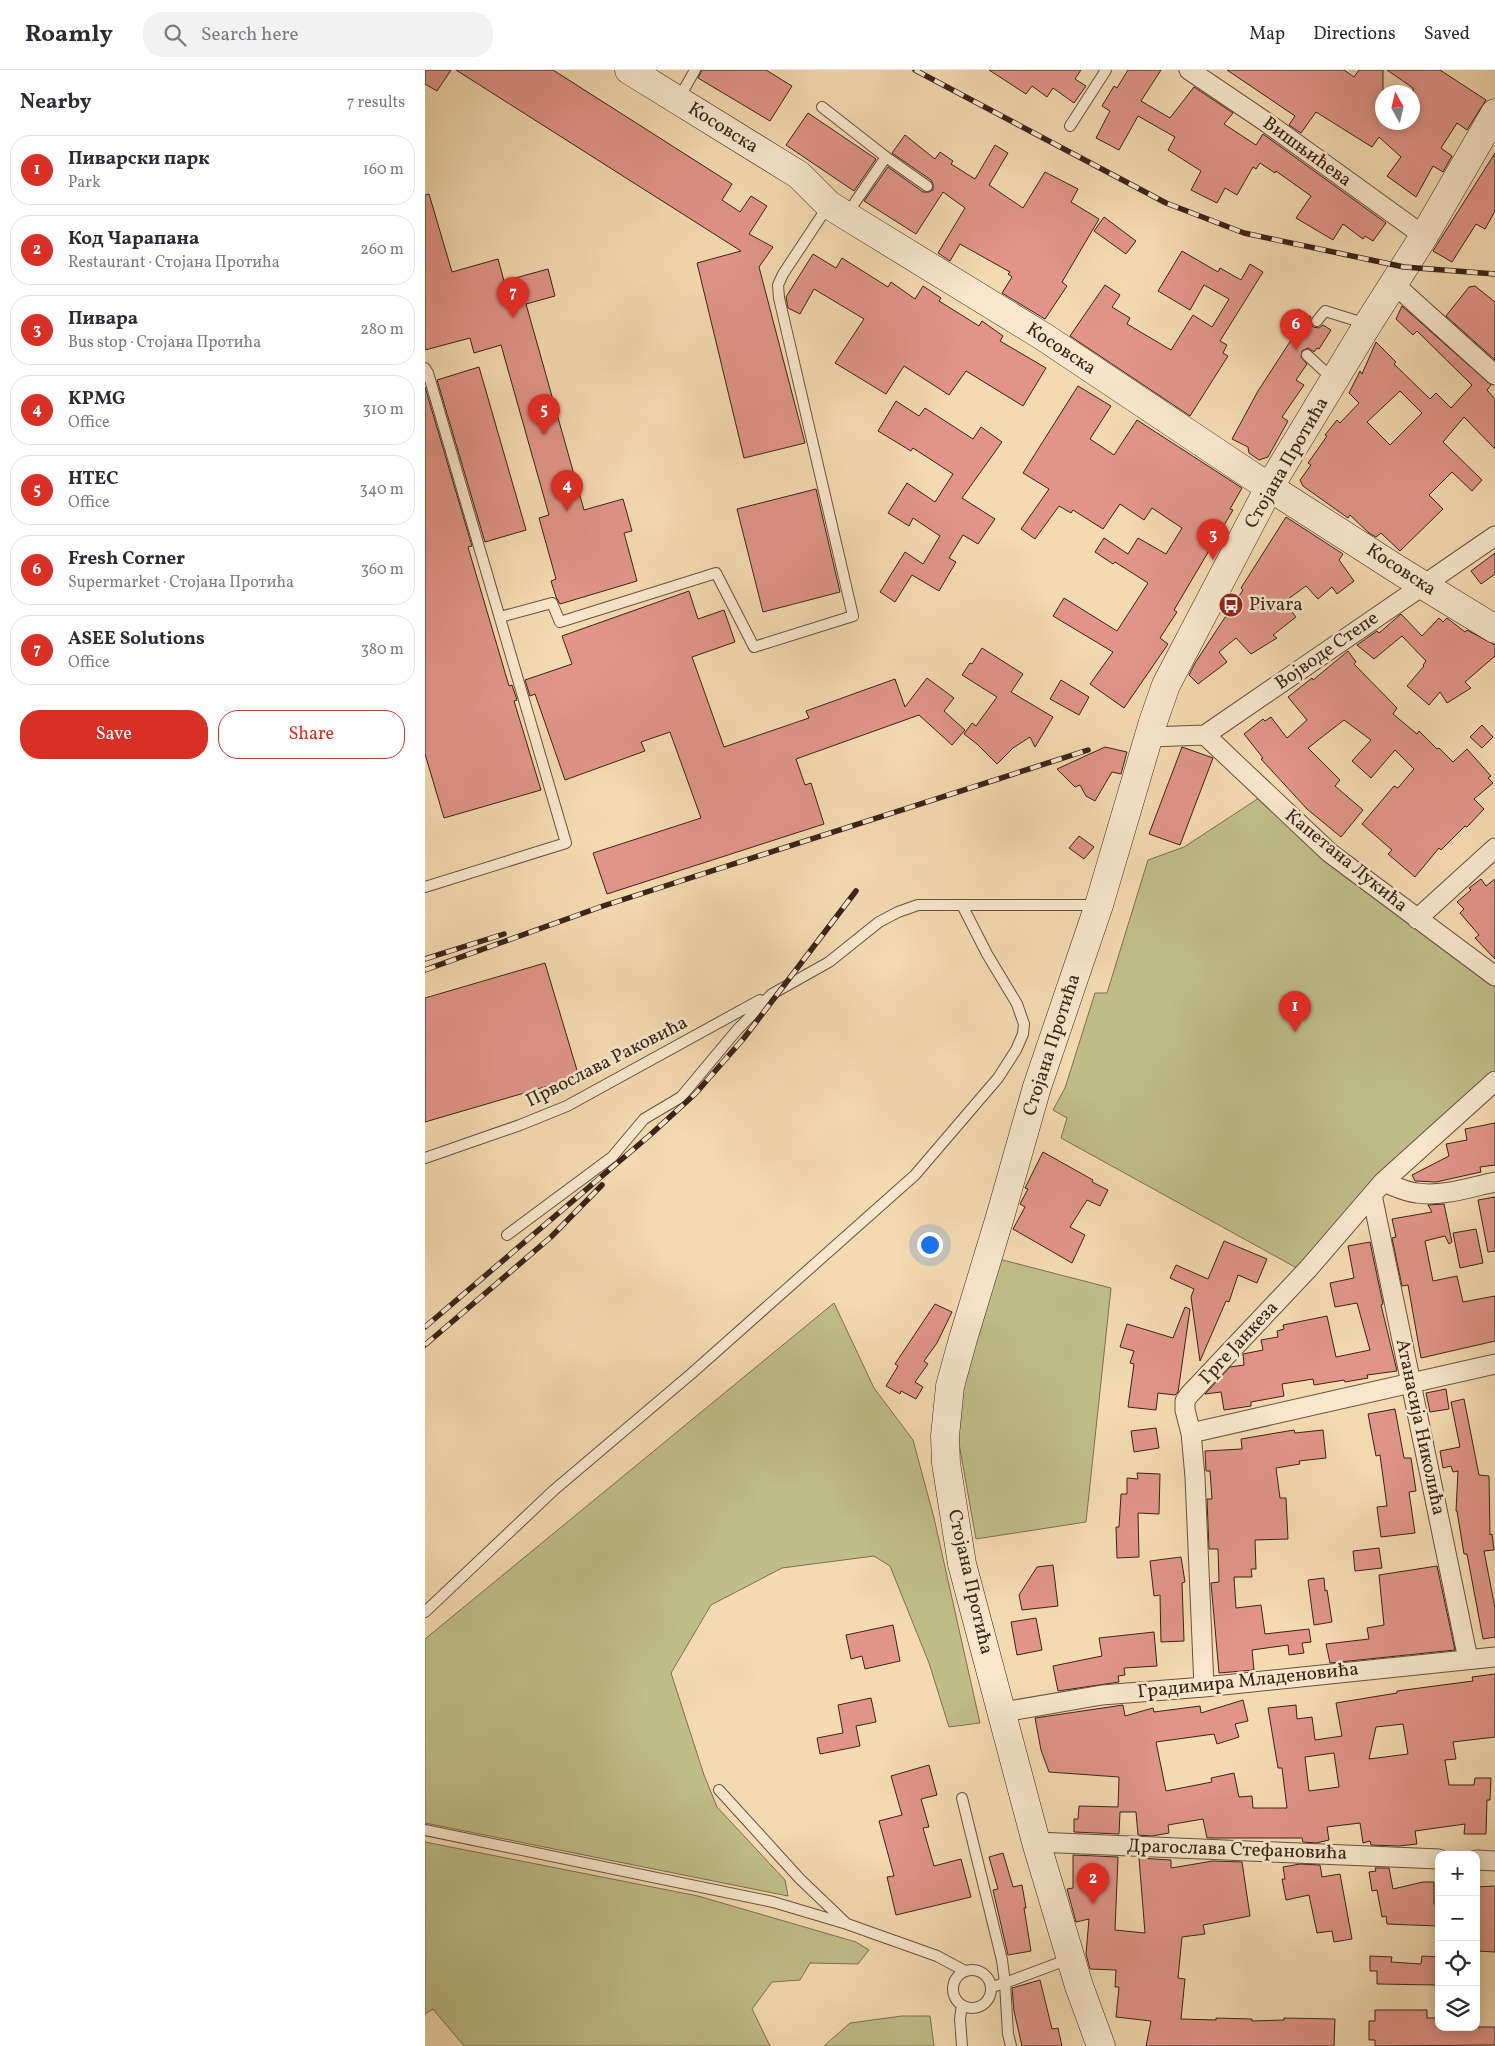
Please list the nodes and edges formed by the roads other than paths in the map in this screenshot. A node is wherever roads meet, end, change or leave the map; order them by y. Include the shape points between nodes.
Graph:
1 (629, 70) edge
2 (695, 70) edge
3 (1106, 70) edge
4 (1189, 70) edge
5 (678, 100) junction
6 (821, 107) dead end
7 (1495, 113) edge
8 (1070, 126) dead end
9 (886, 157) junction
10 (927, 186) dead end
11 (837, 210) junction
12 (1424, 236) junction
13 (1394, 284) junction
14 (1317, 321) dead end
15 (1368, 324) junction
16 (1307, 354) dead end
17 (425, 368) edge
18 (1495, 375) edge
19 (1335, 381) junction
20 (1270, 486) junction
21 (1495, 536) edge
22 (1423, 585) junction
23 (500, 617) junction
24 (1495, 629) edge
25 (1205, 736) junction
26 (1149, 737) junction
27 (1495, 848) edge
28 (425, 887) edge
29 (962, 905) junction
30 (1099, 905) junction
31 (1417, 919) junction
32 (1495, 976) edge
33 (772, 994) junction
34 (1495, 1081) edge
35 (425, 1158) edge
36 (1495, 1182) edge
37 (1378, 1188) junction
38 (507, 1235) dead end
39 (1495, 1364) edge
40 (1412, 1382) junction
41 (1191, 1433) junction
42 (425, 1612) edge
43 (1495, 1657) edge
44 (1468, 1659) junction
45 (1204, 1687) junction
46 (1003, 1712) junction
47 (719, 1790) dead end
48 (962, 1798) dead end
49 (425, 1830) edge
50 (1036, 1842) junction
51 (1435, 1859) edge
52 (1480, 1860) edge
53 (1495, 1861) edge
54 (847, 1924) junction
55 (1071, 1958) junction
56 (965, 1971) junction
57 (1005, 1983) junction
58 (992, 1987) junction
59 (962, 2005) junction
60 (962, 2046) edge
61 (1011, 2046) edge
62 (1101, 2046) edge

1 - 5 main road, Косовска
2 - 5 lane
3 - 8 lane
4 - 12 street, Вишњићева
5 - 11 main road, Косовска via 799,175
6 - 9 lane
7 - 12 main road, Стојана Протића
9 - 10 lane
9 - 11 lane
11 - 20 main road, Косовска via 1044,337
11 - 23 lane via 783,274 778,285 853,616 754,647 716,573 560,622 552,603
12 - 13 main road, Стојана Протића
13 - 15 main road, Стојана Протића
13 - 18 street
14 - 15 lane via 1325,311
15 - 19 main road, Стојана Протића
16 - 19 lane
17 - 23 lane
19 - 20 main road, Стојана Протића
20 - 22 main road, Косовска
20 - 26 main road, Стојана Протића via 1178,660 1161,696
21 - 22 street, Војводе Степе
22 - 24 main road, Косовска
22 - 25 street, Војводе Степе
23 - 28 lane via 565,843
25 - 26 street
25 - 31 street, Капетана Лукића via 1330,853
26 - 30 main road, Стојана Протића
27 - 31 street
29 - 30 lane, Првослава Раковића
29 - 33 lane, Првослава Раковића via 918,905 898,912 879,922 829,962
29 - 42 lane via 1017,1004 1024,1024 1016,1050 998,1078 915,1175 691,1374 554,1490
30 - 46 main road, Стојана Протића via 1037,1087 963,1339 947,1411 946,1463 958,1543
31 - 32 street, Капетана Лукића
33 - 35 lane, Првослава Раковића via 567,1106
33 - 38 lane, Првослава Раковића via 681,1097 644,1119 612,1157
34 - 37 street, Грге Јанкеза
36 - 37 street via 1436,1194
37 - 40 street, Атанасија Николића via 1383,1254
37 - 41 street, Грге Јанкеза via 1308,1269 1185,1400
39 - 40 street
40 - 41 street
40 - 44 street, Атанасија Николића
41 - 45 street, Грге Јанкеза
43 - 44 street, Градимира Младеновића
44 - 45 street, Градимира Младеновића
45 - 46 street, Градимира Младеновића via 1102,1695
46 - 50 main road, Стојана Протића
47 - 54 lane via 800,1880
48 - 57 lane
49 - 54 lane via 773,1902
50 - 51 street, Драгослава Стефановића
50 - 55 main road, Стојана Протића
52 - 53 street
54 - 56 lane via 937,1956
55 - 57 lane
55 - 62 main road, Стојана Протића
56 - 58 lane via 979,1971 990,1980
56 - 59 lane via 957,1977 953,1989 954,1996
57 - 58 lane
57 - 61 lane
58 - 59 lane via 991,1996 983,2006 970,2008
59 - 60 lane

